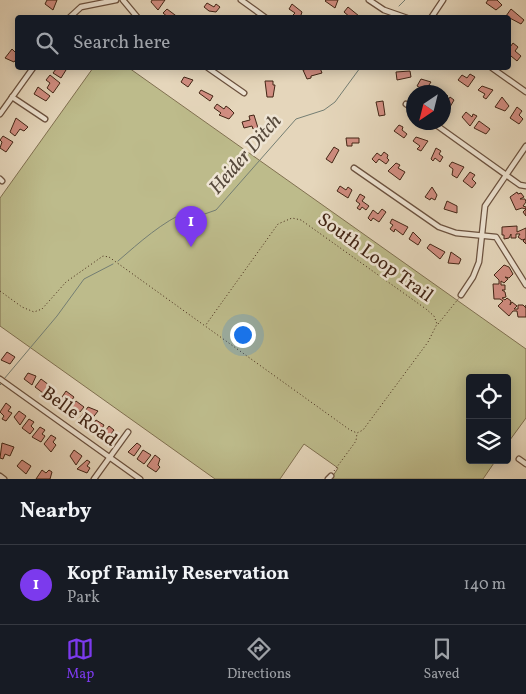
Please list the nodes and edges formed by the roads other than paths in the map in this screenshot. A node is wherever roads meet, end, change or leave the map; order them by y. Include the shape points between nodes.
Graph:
1 (116, 0) edge
2 (123, 0) edge
3 (242, 0) edge
4 (369, 0) edge
5 (444, 0) edge
6 (72, 15) edge
7 (136, 15) edge
8 (262, 15) edge
9 (398, 15) edge
10 (433, 15) edge
11 (32, 70) edge
12 (211, 70) edge
13 (495, 70) edge
14 (526, 92) edge
15 (244, 93) dead end
16 (12, 96) junction
17 (0, 114) edge
18 (45, 119) dead end
19 (443, 130) edge
20 (526, 146) edge
21 (354, 168) dead end
22 (505, 175) junction
23 (526, 186) edge
24 (482, 234) junction
25 (526, 286) edge
26 (461, 295) road end
27 (0, 379) edge
28 (128, 432) dead end
29 (110, 457) junction
30 (519, 459) dead end
31 (526, 464) edge
32 (0, 476) edge
33 (4, 479) edge
34 (94, 479) edge
35 (140, 479) edge

1 - 6 street via 81,7
2 - 7 street
3 - 8 street
4 - 9 street
5 - 10 street
11 - 16 street
12 - 15 street
13 - 14 street
16 - 17 street
16 - 18 street
19 - 22 street
20 - 22 street
21 - 24 street via 438,226 456,232
22 - 23 street
22 - 24 street via 485,206
24 - 25 street via 499,239
24 - 26 street via 478,267
27 - 29 street, Belle Road
28 - 29 street
29 - 34 street
29 - 35 street, Belle Road
30 - 31 street
32 - 33 street

